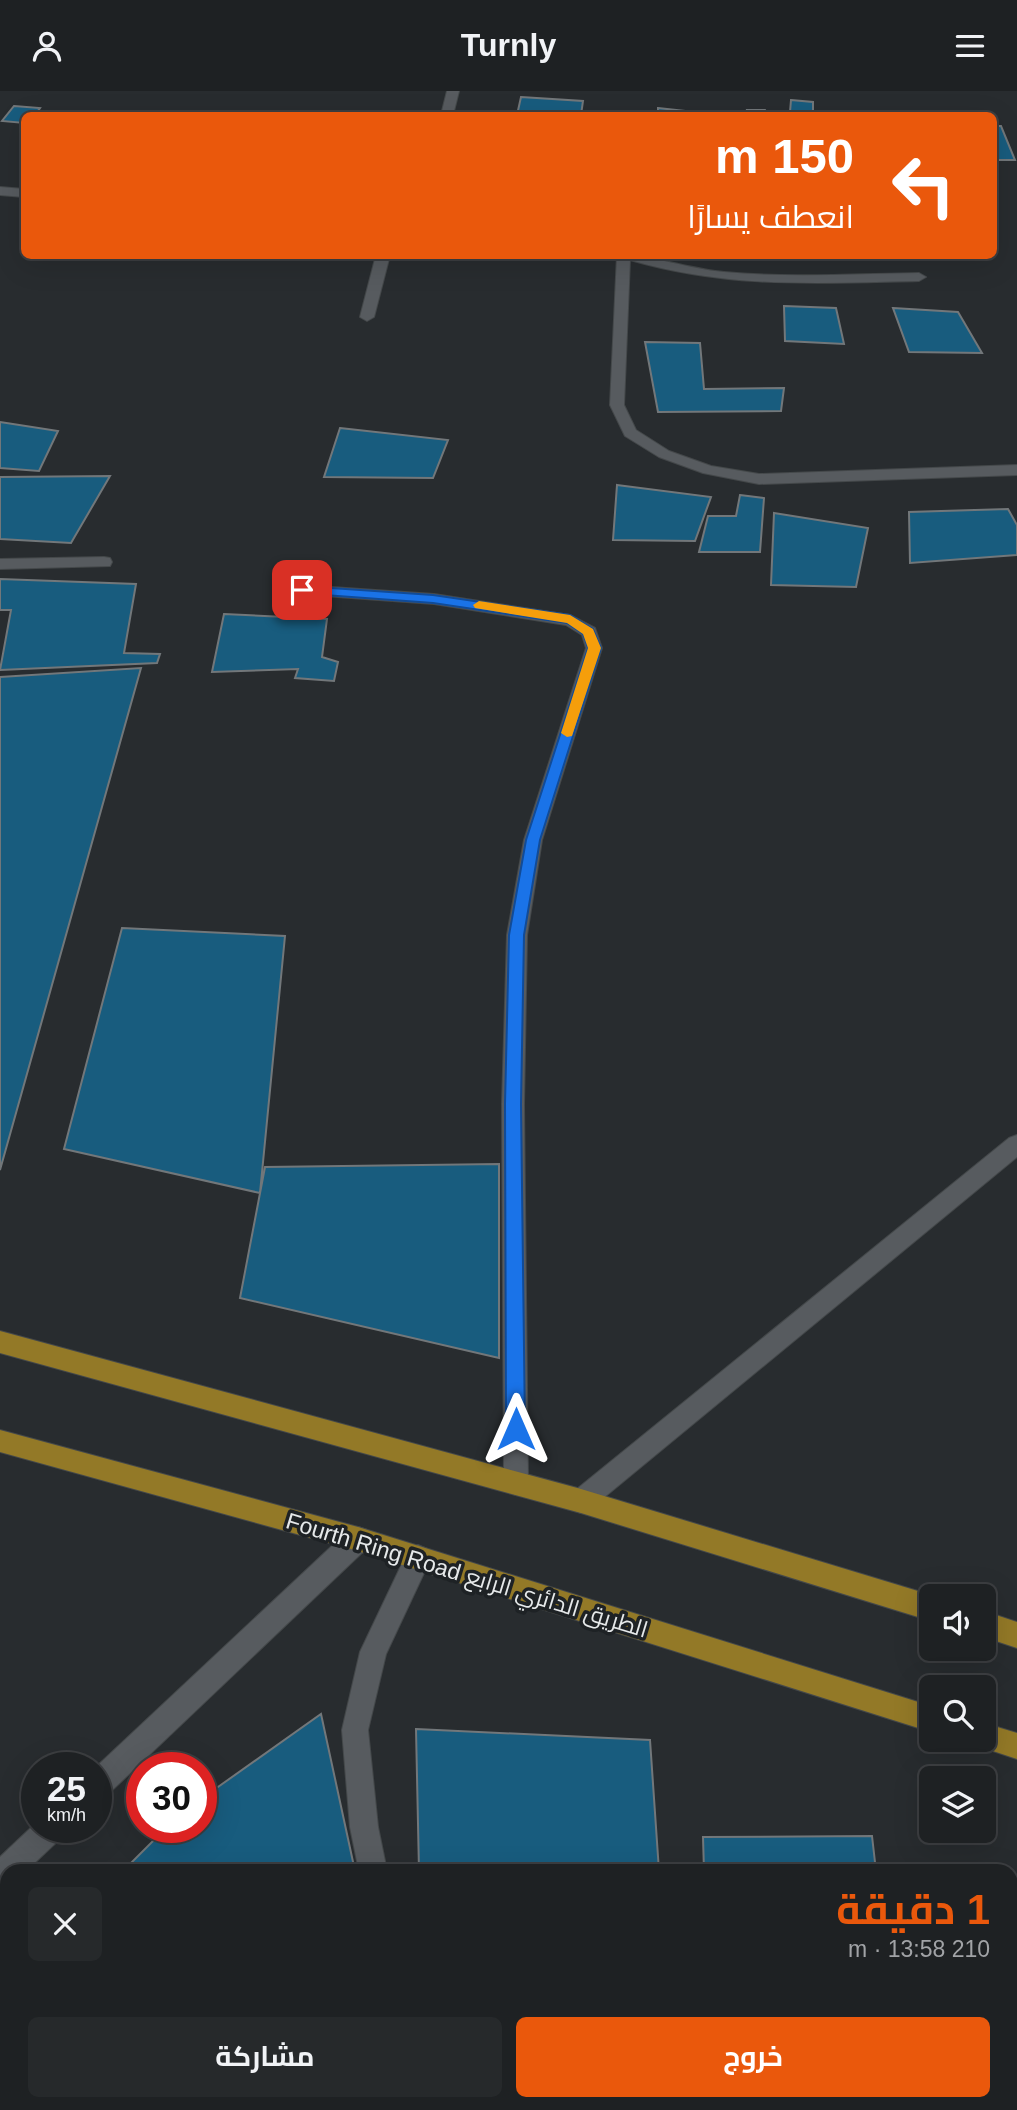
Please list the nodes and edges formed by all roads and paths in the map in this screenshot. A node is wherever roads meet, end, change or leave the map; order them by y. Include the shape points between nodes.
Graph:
1 (453, 91) edge
2 (448, 112) edge
3 (0, 191) edge
4 (21, 193) edge
5 (382, 259) edge
6 (625, 259) edge
7 (640, 259) edge
8 (919, 277) dead end
9 (367, 317) dead end
10 (1017, 470) edge
11 (104, 562) dead end
12 (0, 564) edge
13 (302, 590) dead end
14 (1017, 1143) edge
15 (0, 1342) edge
16 (0, 1441) edge
17 (516, 1482) junction
18 (581, 1501) junction
19 (358, 1539) junction
20 (418, 1559) junction
21 (919, 1604) edge
22 (996, 1628) edge
23 (1017, 1635) edge
24 (919, 1715) edge
25 (996, 1740) edge
26 (1017, 1746) edge
27 (112, 1771) edge
28 (35, 1843) edge
29 (13, 1864) edge
30 (372, 1864) edge

1 - 2 street
3 - 4 street
5 - 9 street
6 - 10 street via 617,405 630,433 664,454 708,470 759,478
7 - 8 street via 719,276
11 - 12 street
13 - 17 street via 433,599 570,619 589,632 594,648 533,840 517,935 513,1104
14 - 18 street
15 - 17 main road
16 - 19 main road, Fourth Ring Road الطريق الدائري الرابع
17 - 18 main road
18 - 21 main road
19 - 20 main road, Fourth Ring Road الطريق الدائري الرابع
19 - 27 street
20 - 24 main road, Fourth Ring Road الطريق الدائري الرابع
20 - 30 street via 373,1652 355,1730
22 - 23 main road
25 - 26 main road
28 - 29 street

